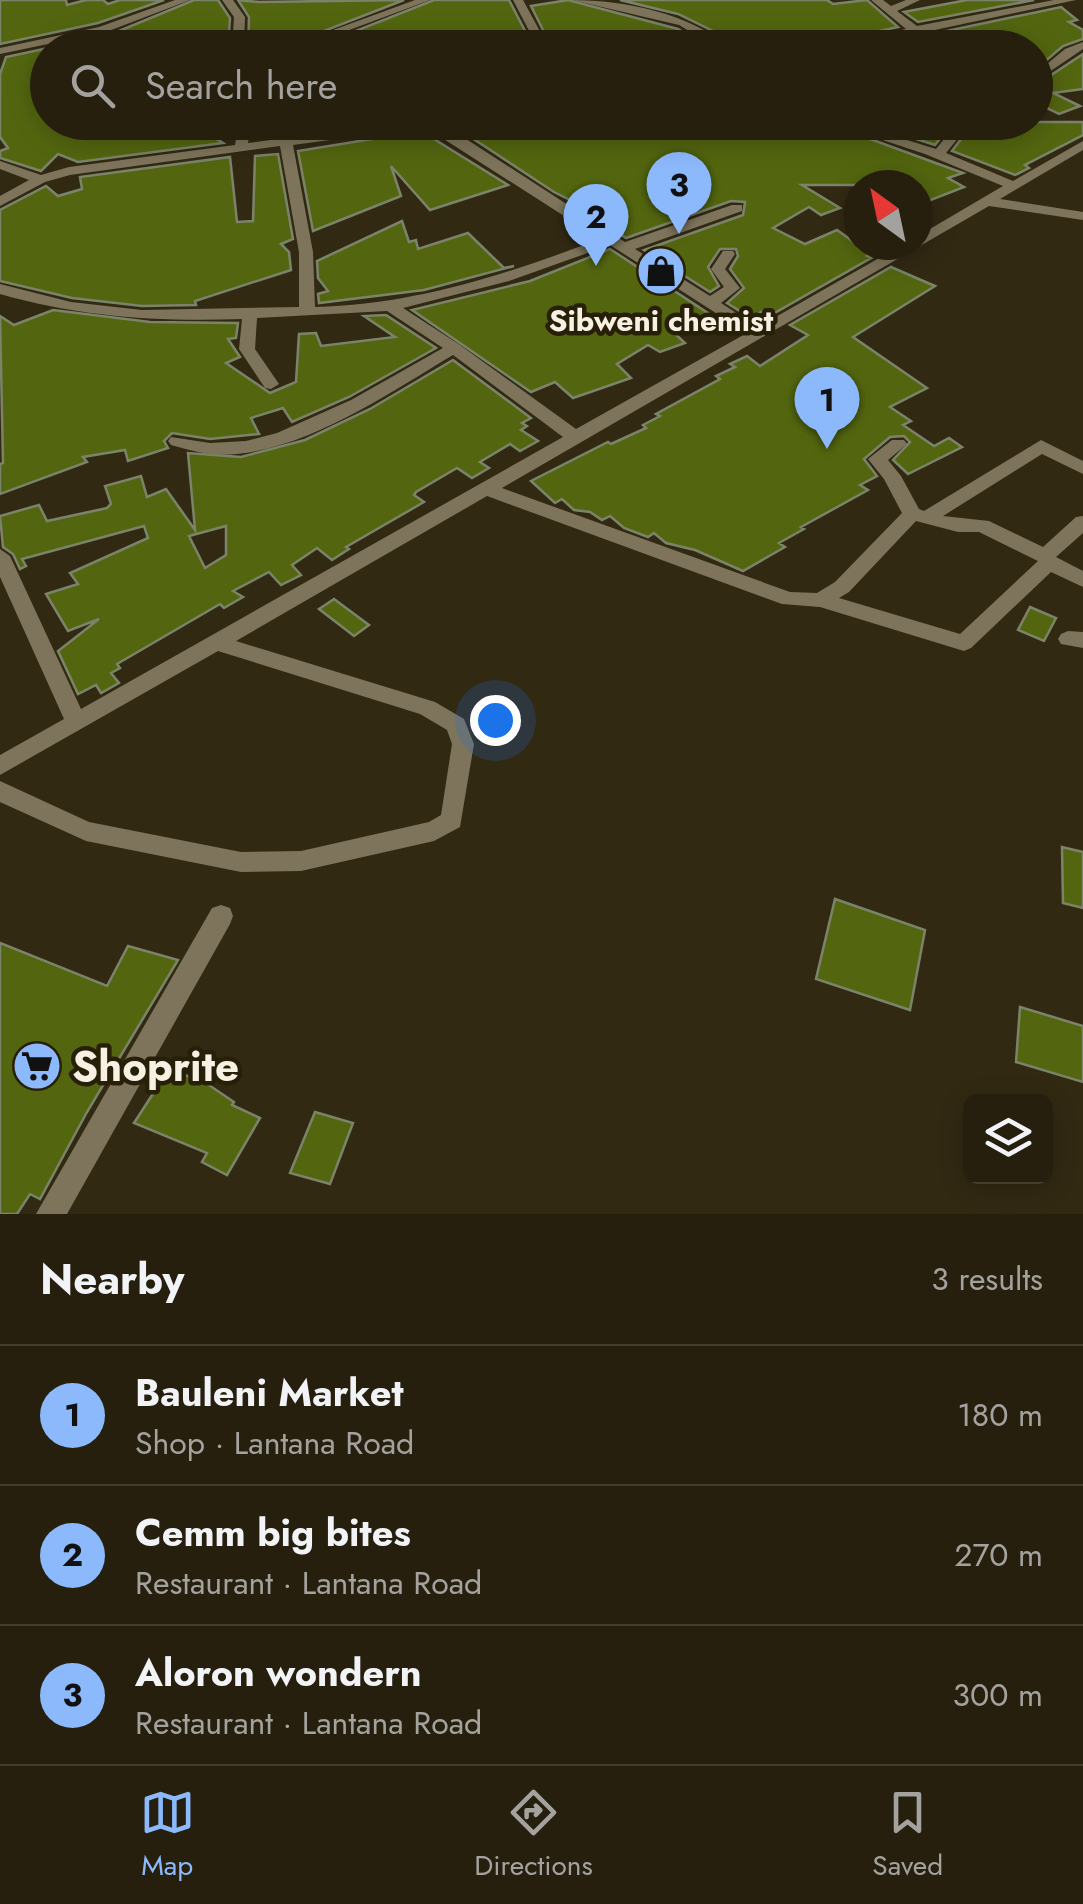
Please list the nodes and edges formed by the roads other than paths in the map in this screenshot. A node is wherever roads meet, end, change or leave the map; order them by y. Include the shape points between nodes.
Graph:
1 (185, 0) edge
2 (227, 0) edge
3 (425, 0) edge
4 (518, 0) edge
5 (577, 0) edge
6 (876, 0) edge
7 (915, 0) edge
8 (1071, 0) edge
9 (891, 10) junction
10 (102, 30) edge
11 (239, 30) edge
12 (340, 30) edge
13 (534, 30) edge
14 (704, 30) edge
15 (915, 30) edge
16 (921, 30) edge
17 (1083, 44) edge
18 (30, 45) edge
19 (0, 51) edge
20 (1053, 65) edge
21 (242, 140) edge
22 (301, 140) edge
23 (457, 140) edge
24 (892, 140) edge
25 (950, 140) edge
26 (286, 142) junction
27 (1083, 145) edge
28 (241, 148) junction
29 (938, 154) junction
30 (0, 165) edge
31 (40, 179) junction
32 (1014, 186) junction
33 (984, 201) junction
34 (0, 202) edge
35 (736, 208) dead end
36 (1083, 216) edge
37 (933, 233) edge
38 (617, 244) junction
39 (728, 254) dead end
40 (888, 260) edge
41 (0, 288) edge
42 (710, 303) junction
43 (389, 306) junction
44 (307, 311) junction
45 (250, 314) junction
46 (758, 334) junction
47 (454, 348) junction
48 (270, 384) dead end
49 (575, 437) junction
50 (177, 442) dead end
51 (898, 444) dead end
52 (1083, 468) edge
53 (486, 488) junction
54 (919, 516) junction
55 (1083, 522) edge
56 (0, 556) edge
57 (1047, 559) junction
58 (5, 578) edge
59 (1083, 580) edge
60 (820, 600) junction
61 (220, 644) junction
62 (76, 723) junction
63 (0, 766) edge
64 (0, 791) edge
65 (221, 916) dead end
66 (52, 1214) edge

1 - 10 street
2 - 11 street via 240,17
3 - 12 street
4 - 13 street
5 - 14 street
6 - 9 street
7 - 9 street
8 - 16 street
9 - 15 street
17 - 20 street
18 - 19 street
21 - 28 street
22 - 26 street
23 - 38 street
24 - 29 street
25 - 29 street
26 - 28 street
26 - 44 street via 306,252
27 - 32 street
28 - 31 street
29 - 32 street
30 - 31 street
31 - 34 street
32 - 33 street
33 - 36 street
33 - 37 street
35 - 38 street
38 - 42 street
38 - 43 street
39 - 42 street via 718,269 732,288
40 - 46 street
41 - 45 street via 74,310
42 - 46 street
43 - 44 street
43 - 47 street
44 - 45 street
45 - 48 street via 246,350
46 - 49 street
47 - 49 street
47 - 50 street via 336,416 286,434 210,450
49 - 53 street
51 - 54 street via 877,459
52 - 54 street via 1041,446
53 - 60 street via 789,599
53 - 61 street
54 - 57 street via 982,526
54 - 60 street
55 - 57 street
56 - 58 street
57 - 59 street
57 - 60 street via 964,643
58 - 62 street
61 - 62 street
61 - 64 street via 427,708 456,725 462,744 452,820 301,861 241,862 86,831
62 - 63 street
65 - 66 street

